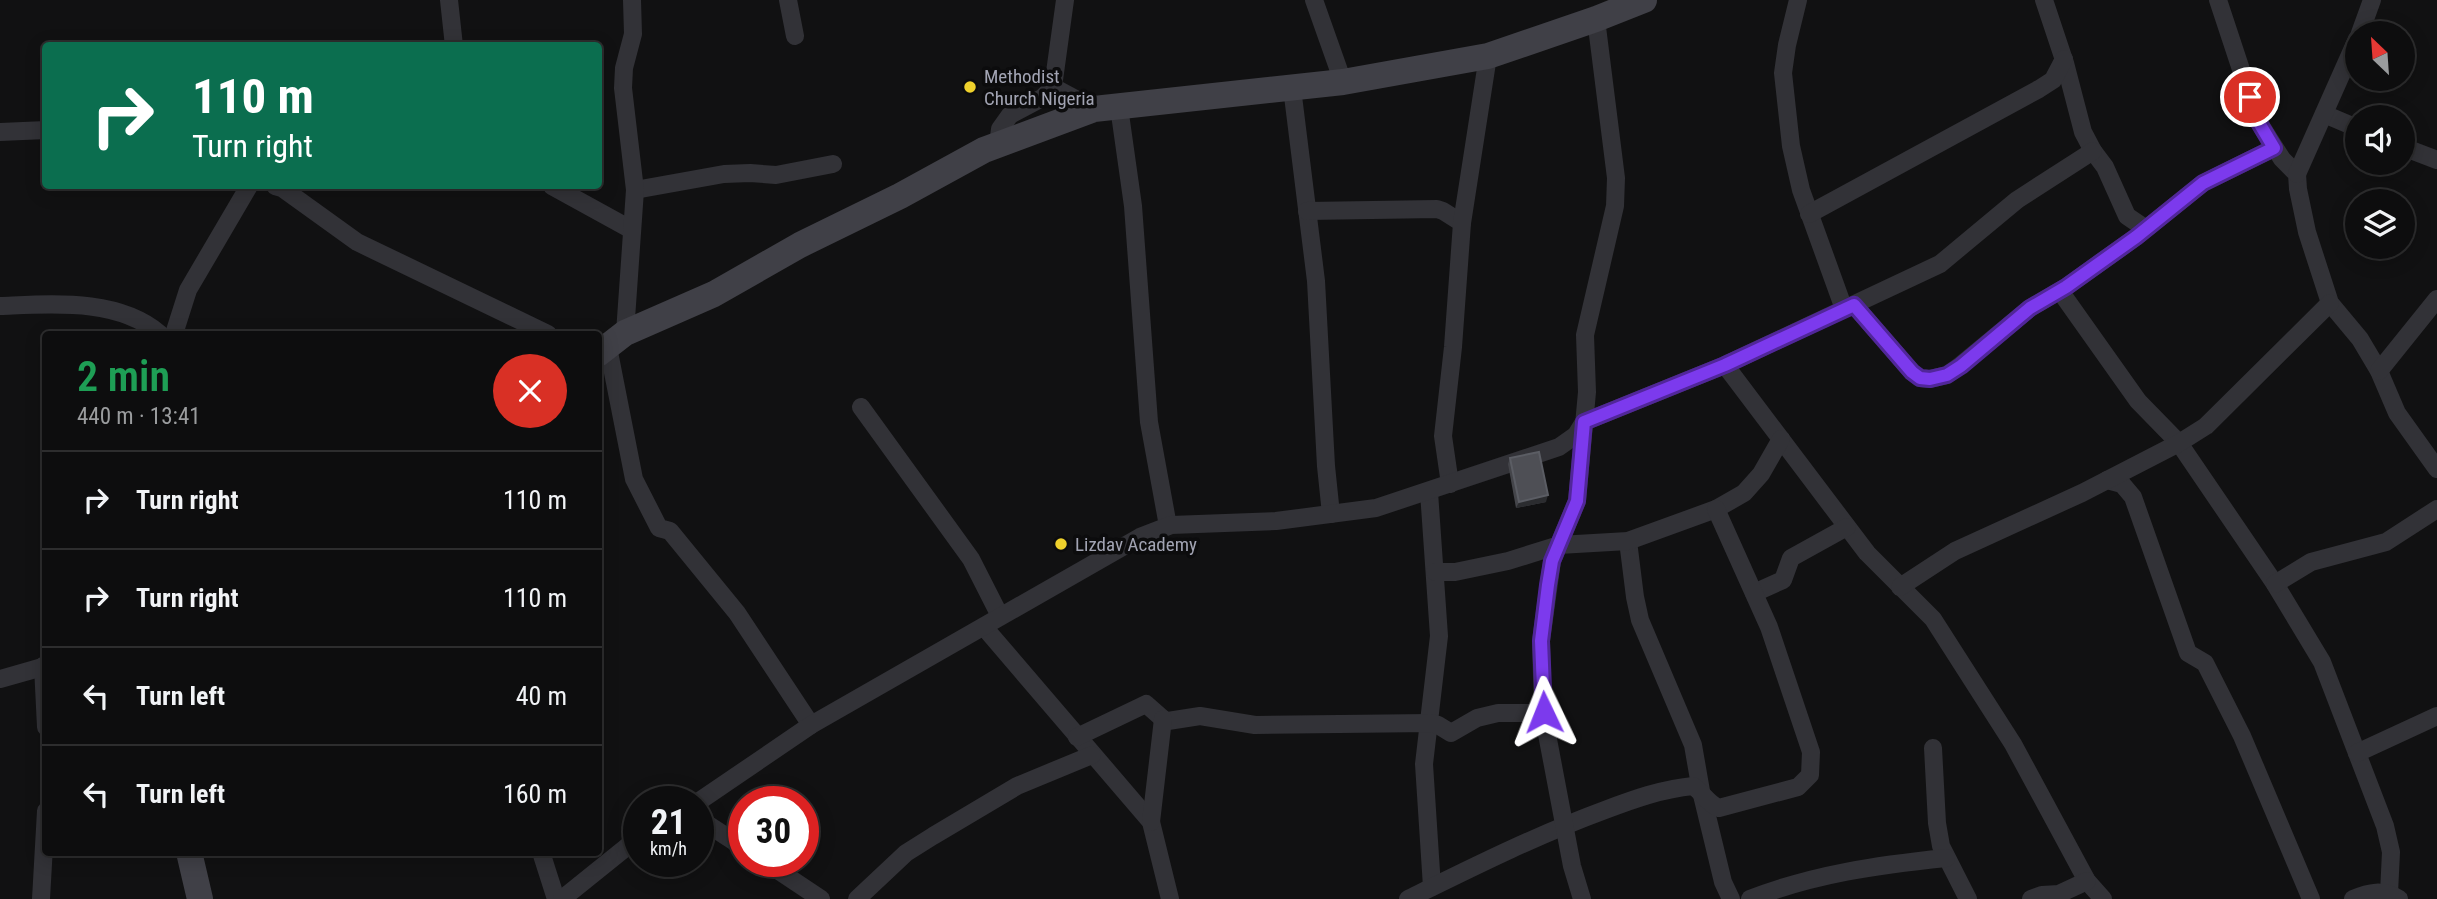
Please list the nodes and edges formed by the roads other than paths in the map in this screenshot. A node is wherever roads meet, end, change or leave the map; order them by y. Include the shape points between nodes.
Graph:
1 (449, 0) edge
2 (632, 0) edge
3 (788, 0) edge
4 (1065, 0) edge
5 (1314, 0) edge
6 (1642, 0) edge
7 (1798, 0) edge
8 (2044, 0) edge
9 (2218, 0) edge
10 (2372, 0) edge
11 (1596, 19) junction
12 (2364, 21) edge
13 (795, 36) dead end
14 (454, 42) edge
15 (1488, 56) junction
16 (2064, 59) junction
17 (2345, 66) edge
18 (1343, 82) junction
19 (1053, 87) junction
20 (1292, 88) junction
21 (1106, 108) junction
22 (2324, 114) junction
23 (2345, 123) edge
24 (42, 130) edge
25 (0, 132) edge
26 (998, 145) junction
27 (2274, 148) junction
28 (2093, 151) junction
29 (2415, 152) edge
30 (2437, 160) edge
31 (833, 164) dead end
32 (2297, 174) junction
33 (247, 189) edge
34 (283, 189) edge
35 (557, 189) edge
36 (635, 190) junction
37 (1307, 211) junction
38 (1810, 214) junction
39 (2127, 216) junction
40 (1462, 223) junction
41 (2146, 229) junction
42 (632, 230) junction
43 (2126, 244) junction
44 (2060, 291) junction
45 (2437, 299) edge
46 (2330, 303) junction
47 (0, 306) edge
48 (1849, 307) junction
49 (156, 331) edge
50 (175, 331) edge
51 (542, 331) edge
52 (611, 344) edge
53 (1725, 365) junction
54 (2379, 372) junction
55 (861, 407) dead end
56 (1584, 422) junction
57 (1781, 439) junction
58 (2179, 443) junction
59 (2146, 459) junction
60 (2437, 469) edge
61 (2106, 480) junction
62 (1450, 484) junction
63 (1429, 492) junction
64 (2133, 497) junction
65 (1717, 509) junction
66 (2437, 509) edge
67 (1331, 514) junction
68 (1168, 526) junction
69 (1847, 527) junction
70 (1628, 541) junction
71 (1559, 545) junction
72 (1435, 572) junction
73 (2275, 584) junction
74 (1900, 587) junction
75 (1754, 593) junction
76 (1000, 616) junction
77 (984, 627) junction
78 (42, 667) edge
79 (0, 678) edge
80 (1544, 712) junction
81 (2437, 716) edge
82 (1163, 719) junction
83 (1431, 723) junction
84 (811, 725) junction
85 (1077, 737) junction
86 (1933, 748) dead end
87 (2357, 752) junction
88 (1092, 755) junction
89 (714, 791) edge
90 (1700, 791) junction
91 (1151, 822) junction
92 (1564, 825) junction
93 (623, 851) edge
94 (43, 856) edge
95 (189, 856) edge
96 (542, 856) edge
97 (1946, 858) junction
98 (788, 877) edge
99 (2087, 881) junction
100 (1432, 887) junction
101 (2394, 896) edge
102 (2055, 897) edge
103 (41, 899) edge
104 (200, 899) edge
105 (556, 899) edge
106 (562, 899) edge
107 (821, 899) edge
108 (856, 899) edge
109 (1172, 899) edge
110 (1408, 899) edge
111 (1582, 899) edge
112 (1731, 899) edge
113 (1750, 899) edge
114 (1968, 899) edge
115 (2031, 899) edge
116 (2104, 899) edge
117 (2311, 899) edge
118 (2353, 899) edge

1 - 14 street
2 - 36 street via 633,34 623,89
3 - 13 street
4 - 19 street
5 - 18 street
6 - 11 street
7 - 38 street via 1783,74 1791,146
8 - 16 street
9 - 27 street via 2258,121
10 - 12 street
11 - 15 street
11 - 56 street via 1616,178 1615,206 1585,335
15 - 18 street
15 - 40 street
16 - 28 street
16 - 38 street via 2053,80 2039,89
17 - 22 street
18 - 20 street
19 - 21 street
19 - 26 street via 1010,114 1000,129
20 - 21 street
20 - 37 street
21 - 26 street
21 - 68 street via 1133,206 1149,422
22 - 23 street
22 - 32 street
24 - 25 street
26 - 52 street
27 - 32 street
27 - 41 street via 2211,177
28 - 39 street
28 - 48 street via 2017,200 1940,264
29 - 30 street
31 - 36 street via 776,175 724,174
32 - 46 street via 2307,232
33 - 50 street via 188,290
34 - 51 street via 356,242
35 - 42 street
36 - 42 street
37 - 40 street via 1437,209
37 - 67 street
38 - 48 street
39 - 41 street
39 - 43 street
40 - 62 street via 1443,436
41 - 43 street
42 - 52 street
43 - 44 street
44 - 48 street via 2030,308 1961,366 1930,379 1912,372
44 - 58 street via 2138,401
45 - 54 street
46 - 54 street
46 - 58 street via 2216,417
47 - 49 street via 65,304 118,312
48 - 53 street
52 - 84 street via 634,479 659,528 670,531 737,613
53 - 56 street
53 - 57 street
54 - 60 street via 2398,413
55 - 76 street via 971,559
56 - 62 street via 1576,435 1559,447
56 - 71 street via 1577,501
57 - 65 street via 1744,494
57 - 69 street
58 - 59 street
58 - 73 street
59 - 61 street
59 - 64 street
61 - 64 street via 2120,483
61 - 74 street via 1955,551
62 - 63 street
63 - 67 street via 1377,508
63 - 72 street
64 - 117 street via 2188,653 2205,663 2242,736
65 - 70 street
65 - 75 street
66 - 73 street via 2386,542 2311,562
67 - 68 street
68 - 76 street via 1140,537
69 - 74 street
69 - 75 street via 1791,558 1783,580
70 - 71 street
70 - 90 street via 1640,620 1693,746
71 - 72 street via 1508,561
71 - 80 street via 1552,561 1541,641
72 - 83 street via 1439,636
73 - 87 street via 2322,662
74 - 99 street via 1933,619 2013,744
75 - 90 street via 1811,752 1810,775 1798,787 1719,808
76 - 77 street
77 - 84 street
77 - 85 street
78 - 79 street
80 - 83 street via 1498,713 1477,718 1451,733
80 - 92 street
81 - 87 street
82 - 83 street via 1200,716 1255,725
82 - 85 street via 1151,707 1140,705
82 - 91 street
83 - 100 street via 1424,764
84 - 89 street
85 - 88 street
86 - 97 street via 1937,823
87 - 101 street via 2385,826
88 - 91 street
88 - 108 street via 1017,786 933,836 906,853
90 - 92 street via 1693,786 1656,792
90 - 112 street
91 - 109 street
92 - 100 street
92 - 111 street
93 - 106 street
94 - 103 street
95 - 104 street
96 - 105 street
97 - 113 street via 1845,870
97 - 114 street
98 - 107 street
99 - 102 street
99 - 116 street
100 - 110 street
101 - 118 street via 2371,892
102 - 115 street

